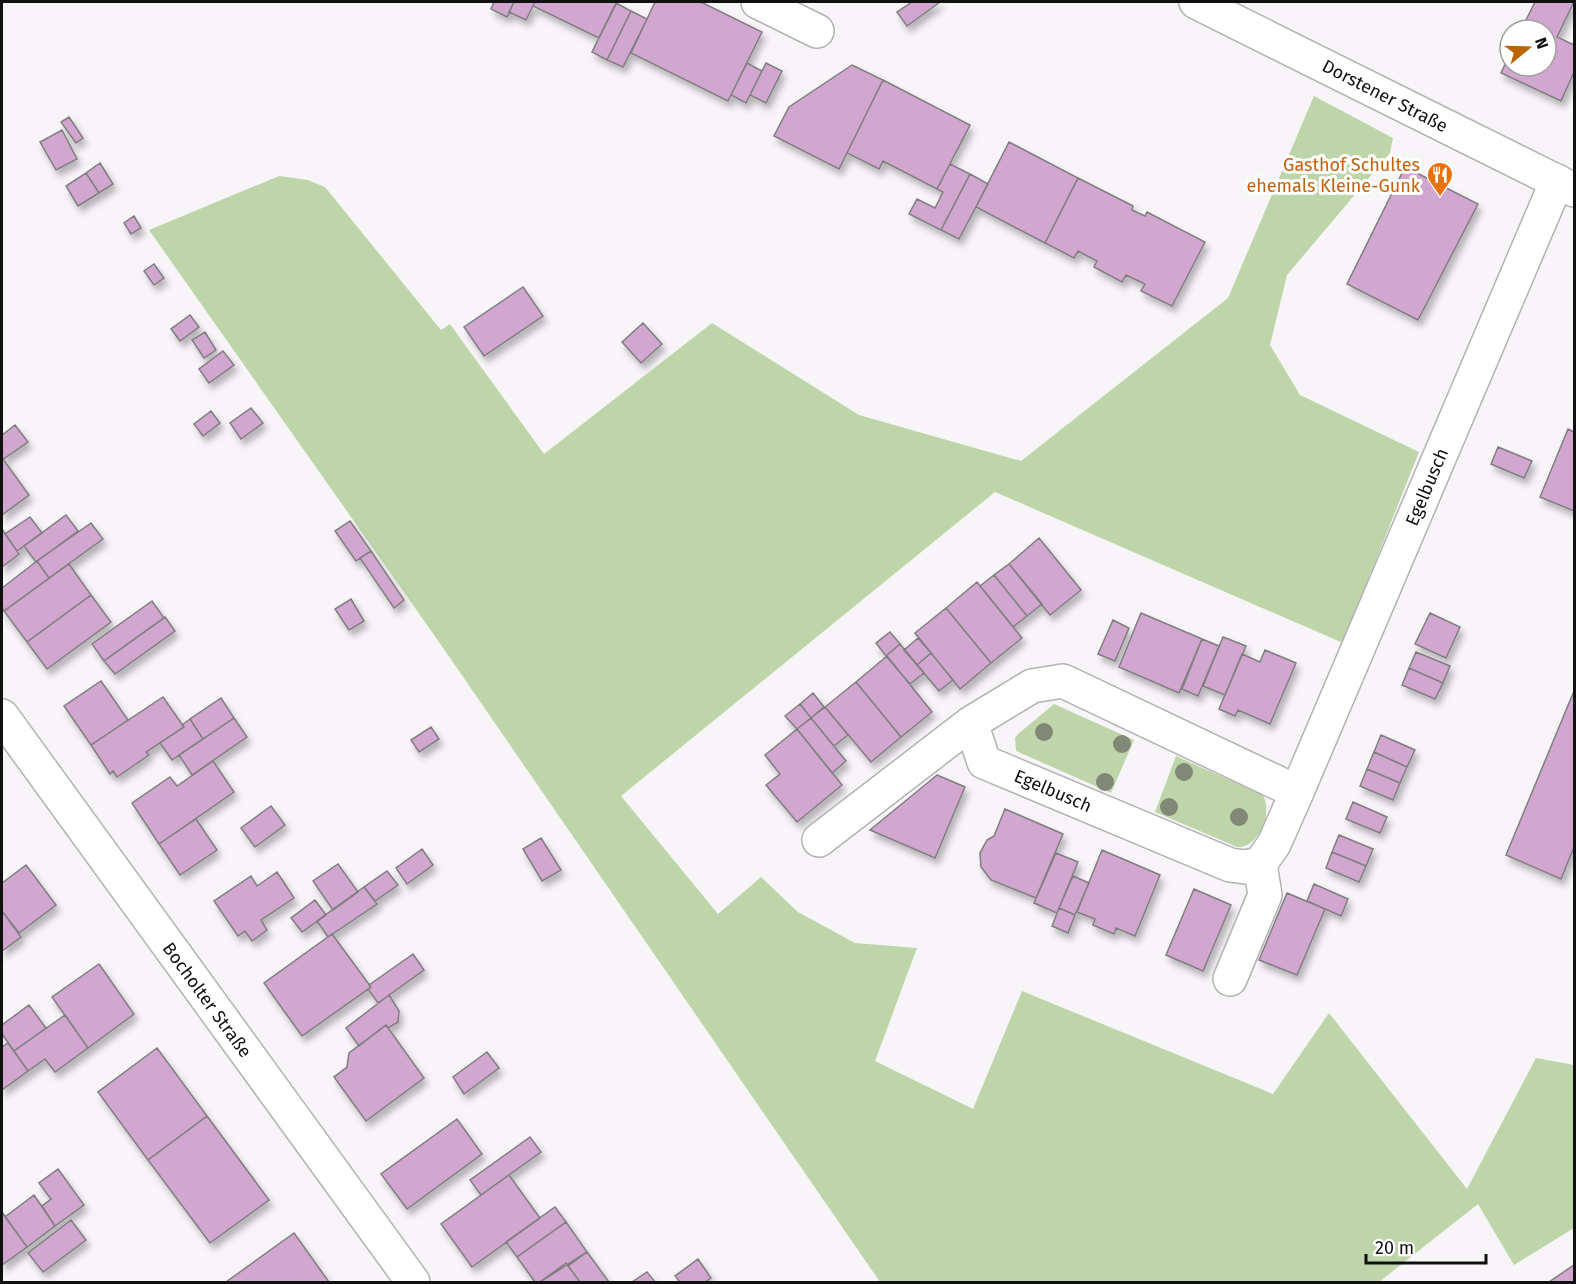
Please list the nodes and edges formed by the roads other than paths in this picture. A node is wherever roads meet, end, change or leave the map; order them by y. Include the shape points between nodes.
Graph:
1 (758, 2) edge
2 (1196, 2) edge
3 (817, 31) dead end
4 (1566, 185) edge
5 (2, 716) edge
6 (971, 723) junction
7 (1297, 792) junction
8 (819, 840) dead end
9 (1260, 864) junction
10 (1230, 979) dead end
11 (413, 1282) edge

1 - 3 street
2 - 4 street, Dorstener Straße
4 - 7 street, Egelbusch
5 - 11 street, Bocholter Straße
6 - 7 street via 1032,686 1063,681
6 - 8 street
6 - 9 street, Egelbusch via 984,762 1230,865
7 - 9 street, Egelbusch via 1274,844
9 - 10 street via 1265,895

